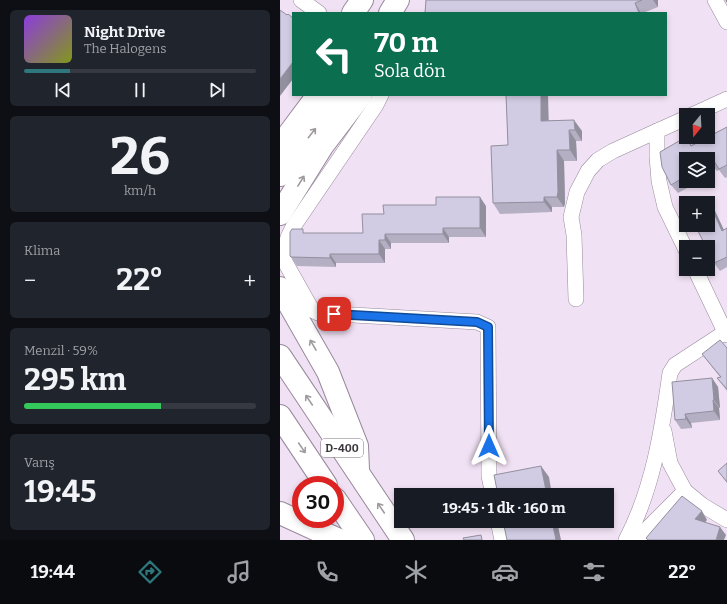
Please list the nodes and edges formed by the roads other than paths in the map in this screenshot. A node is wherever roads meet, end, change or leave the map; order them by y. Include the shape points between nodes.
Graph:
1 (301, 0) edge
2 (362, 0) edge
3 (377, 0) edge
4 (398, 0) edge
5 (405, 0) edge
6 (716, 0) edge
7 (318, 12) edge
8 (354, 12) edge
9 (371, 12) edge
10 (391, 12) edge
11 (399, 12) edge
12 (727, 22) edge
13 (302, 96) edge
14 (317, 96) edge
15 (340, 96) edge
16 (360, 96) edge
17 (380, 96) edge
18 (727, 99) edge
19 (707, 108) edge
20 (679, 121) edge
21 (280, 123) edge
22 (658, 131) junction
23 (280, 146) edge
24 (280, 175) edge
25 (280, 214) edge
26 (681, 240) edge
27 (698, 276) edge
28 (280, 288) edge
29 (576, 299) dead end
30 (726, 333) edge
31 (280, 356) edge
32 (280, 416) edge
33 (662, 422) junction
34 (358, 472) junction
35 (320, 476) edge
36 (492, 488) edge
37 (685, 491) junction
38 (280, 512) edge
39 (344, 512) edge
40 (727, 520) edge
41 (499, 528) edge
42 (339, 540) edge
43 (363, 540) edge
44 (403, 540) edge
45 (502, 540) edge
46 (626, 540) edge
47 (636, 540) edge

1 - 7 street
2 - 8 highway
3 - 9 highway
4 - 10 highway
5 - 11 highway
6 - 12 street
13 - 21 highway
14 - 23 highway
24 -> 15 highway
25 -> 16 highway via 323,145
17 - 36 street via 293,227 286,243 286,262 312,310 318,313 477,322 488,327 489,476
18 - 19 street
20 - 22 street
22 - 26 street via 659,181 665,207
22 - 29 street via 598,160 588,171 577,192 571,217
27 - 30 street
34 -> 28 highway via 357,446 328,372
30 - 33 street via 676,365 670,373
34 -> 31 highway, D-400
32 -> 35 highway, D-400
33 - 37 street via 670,463
33 - 46 street via 653,468 636,523
44 -> 34 highway, D-400
37 - 40 street
37 - 47 street
38 - 42 highway
39 - 43 highway
41 - 45 street

